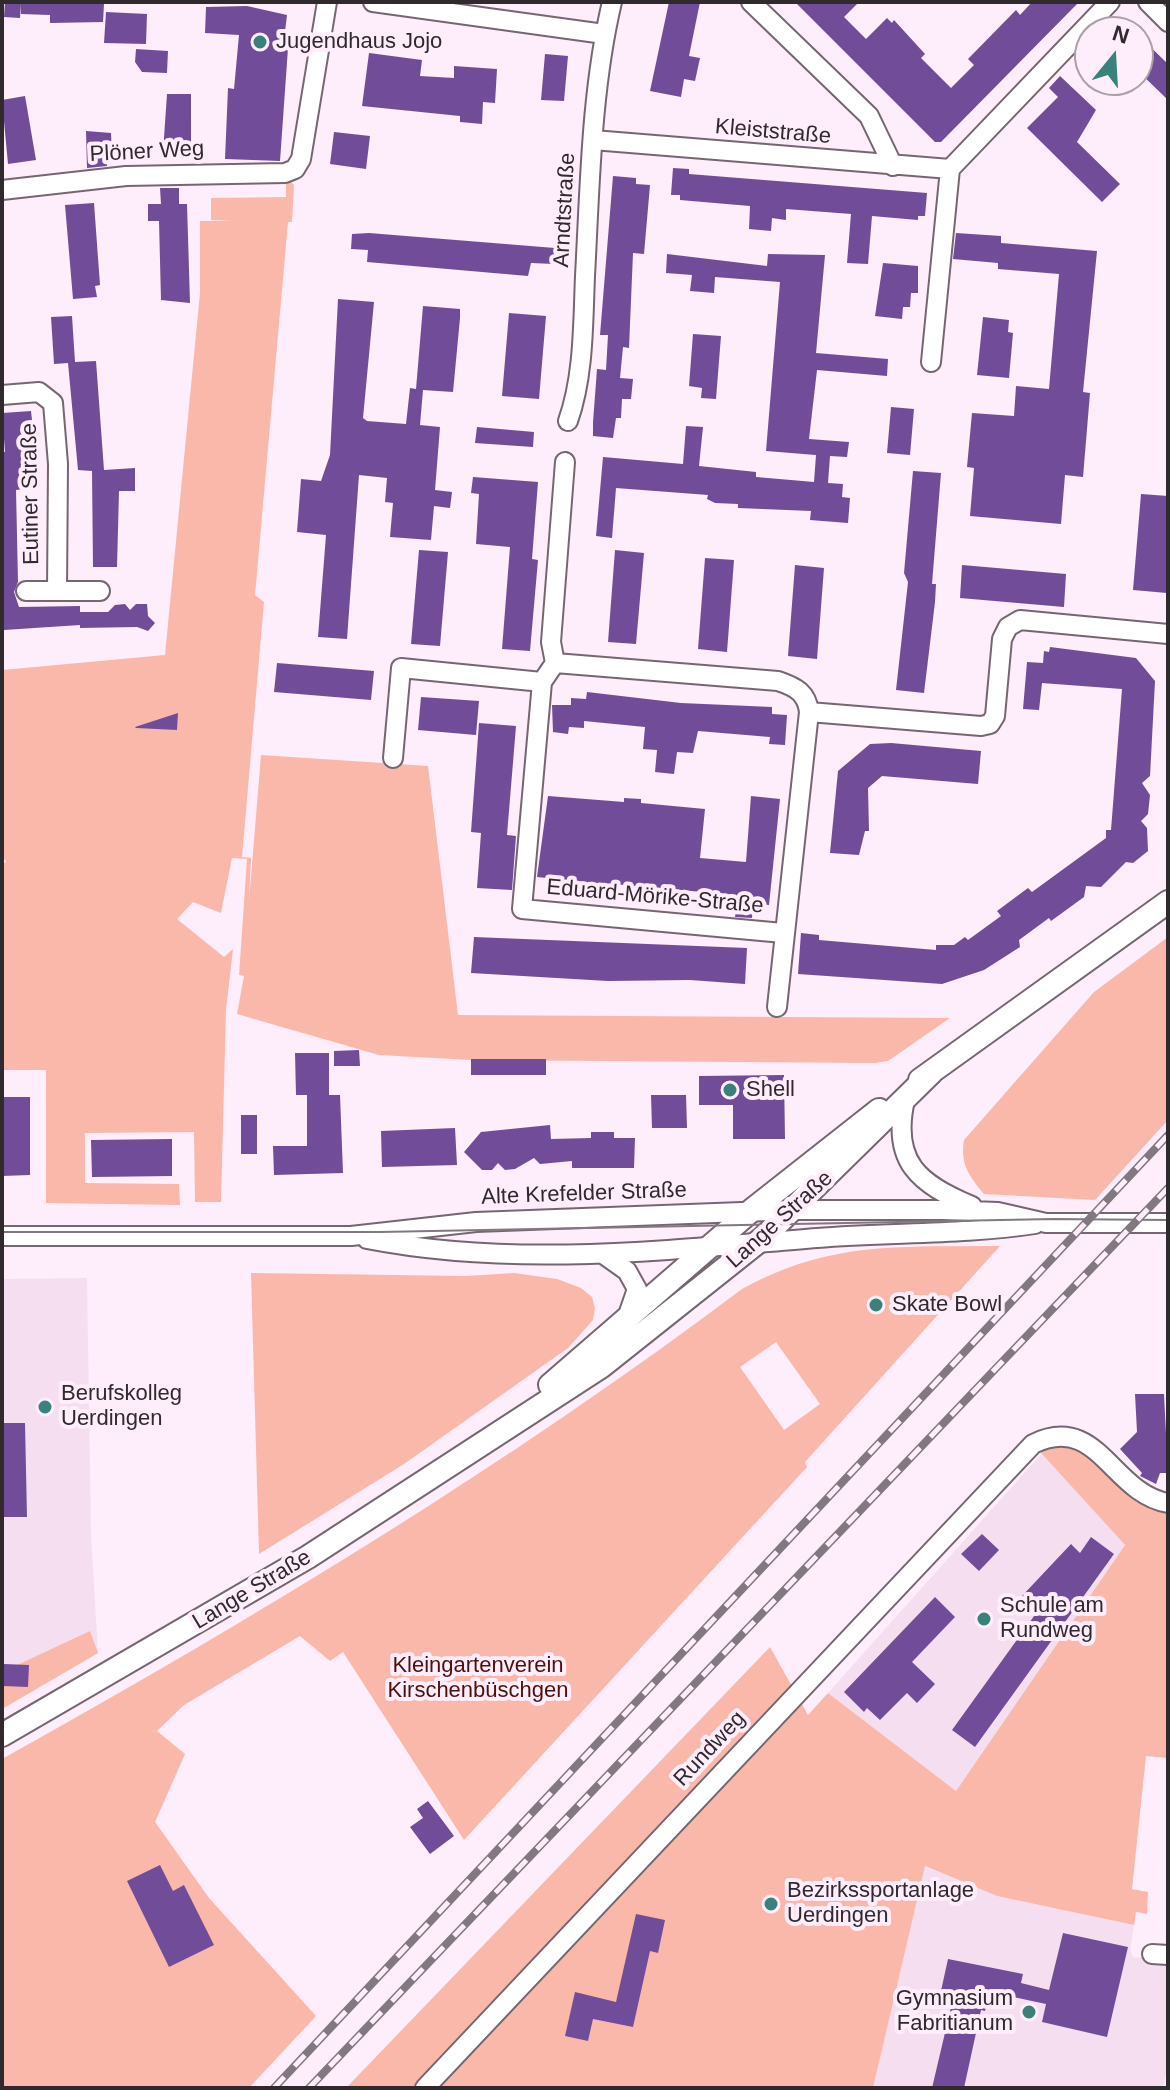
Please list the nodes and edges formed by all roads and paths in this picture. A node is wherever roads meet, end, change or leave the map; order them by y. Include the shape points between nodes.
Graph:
1 (327, 2) edge
2 (373, 2) edge
3 (612, 2) edge
4 (751, 2) edge
5 (1110, 2) edge
6 (604, 34) junction
7 (593, 140) junction
8 (893, 166) junction
9 (950, 169) junction
10 (2, 190) edge
11 (931, 362) dead end
12 (2, 395) edge
13 (568, 421) dead end
14 (565, 462) dead end
15 (26, 591) dead end
16 (57, 591) junction
17 (100, 591) dead end
18 (1168, 634) edge
19 (555, 663) junction
20 (542, 682) junction
21 (809, 712) junction
22 (393, 758) dead end
23 (1168, 902) edge
24 (783, 933) junction
25 (777, 1007) dead end
26 (932, 1072) junction
27 (905, 1100) junction
28 (752, 1210) junction
29 (795, 1210) junction
30 (998, 1212) junction
31 (1046, 1223) junction
32 (1168, 1223) edge
33 (2, 1236) edge
34 (351, 1236) junction
35 (755, 1244) junction
36 (708, 1249) junction
37 (603, 1254) junction
38 (627, 1318) junction
39 (495, 1434) junction
40 (1168, 1503) edge
41 (2, 1735) edge
42 (425, 2088) edge

1 - 10 street, Plöner Weg via 301,159 295,169 126,176
2 - 6 street
3 - 6 street, Arndtstraße
4 - 8 street via 869,116
5 - 9 street
6 - 7 street, Arndtstraße
7 - 8 street, Kleiststraße
7 - 13 street, Arndtstraße via 580,351
8 - 9 street, Kleiststraße
9 - 11 street
12 - 16 street, Eutiner Straße via 39,392 53,403
14 - 19 street via 551,642
15 - 16 street, Eutiner Straße
16 - 17 street, Eutiner Straße
18 - 21 street via 1020,620 1002,639 990,724
19 - 20 street
19 - 21 street via 778,681 807,699
20 - 22 street via 401,668
20 - 24 street, Eduard-Mörike-Straße via 522,909
21 - 24 street, Eduard-Mörike-Straße
23 - 26 main road, Lange Straße
24 - 25 street, Eduard-Mörike-Straße
26 - 27 main road, Lange Straße
26 - 28 main road, Lange Straße
27 - 29 main road, Lange Straße
27 - 30 street via 903,1142 920,1178 940,1192
28 - 29 street, Alte Krefelder Straße
28 - 34 street, Alte Krefelder Straße via 476,1222
28 - 36 main road, Lange Straße
29 - 30 street, Alte Krefelder Straße
29 - 35 main road, Lange Straße
30 - 31 street, Alte Krefelder Straße
31 - 32 street, Alte Krefelder Straße
31 - 35 street
33 - 34 street, Alte Krefelder Straße
34 - 37 street via 401,1246
35 - 36 street
35 - 39 main road, Lange Straße via 602,1366
36 - 37 street
36 - 38 main road, Lange Straße
37 - 38 street via 627,1271 637,1289
38 - 39 main road, Lange Straße
39 - 41 main road, Lange Straße via 308,1557
40 - 42 street, Rundweg via 1142,1493 1073,1435 1051,1435 1033,1444

